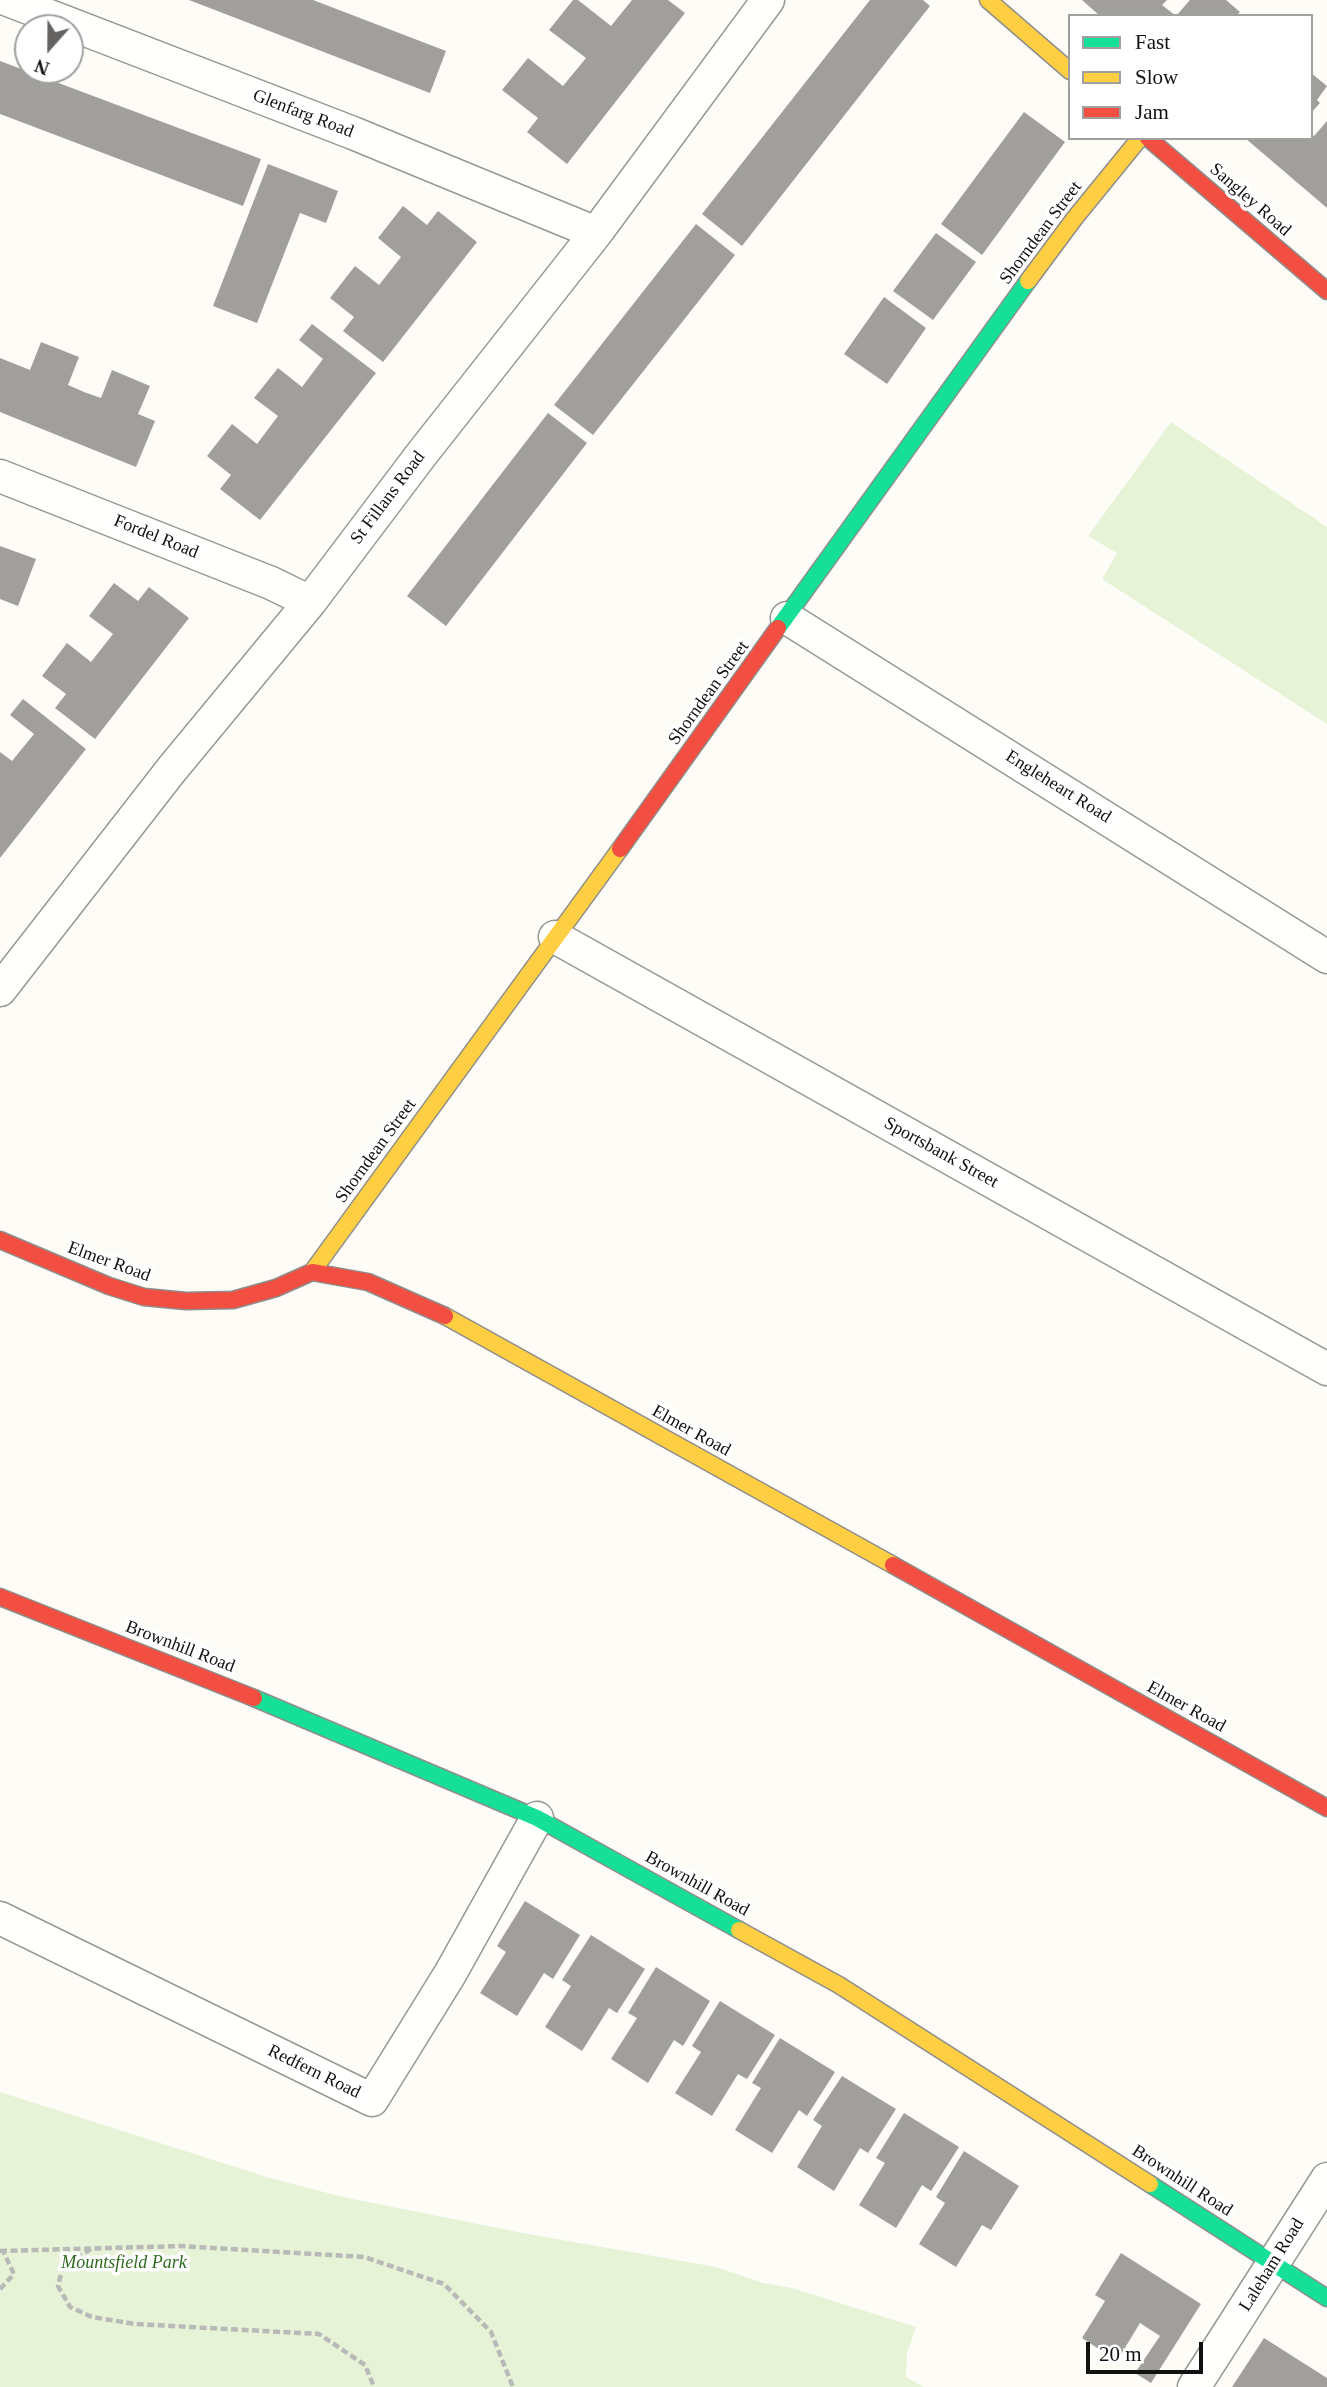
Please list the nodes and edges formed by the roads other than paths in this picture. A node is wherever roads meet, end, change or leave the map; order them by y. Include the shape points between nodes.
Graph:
1 (8, 0) edge
2 (768, 0) edge
3 (988, 0) edge
4 (1068, 69) edge
5 (1138, 140) edge
6 (1150, 140) edge
7 (596, 233) junction
8 (1327, 292) edge
9 (0, 476) edge
10 (310, 602) junction
11 (787, 618) junction
12 (555, 937) junction
13 (1327, 957) edge
14 (4, 976) edge
15 (0, 1240) edge
16 (312, 1272) junction
17 (1327, 1369) edge
18 (0, 1597) edge
19 (1327, 1808) edge
20 (537, 1818) junction
21 (0, 1918) edge
22 (1327, 2179) edge
23 (1274, 2263) junction
24 (1327, 2298) edge
25 (1194, 2387) edge

1 - 7 street, Glenfarg Road
2 - 7 street, St Fillans Road
3 - 4 main road
5 - 11 main road, Shorndean Street via 1018,295
6 - 8 main road, Sangley Road
7 - 10 street, St Fillans Road
9 - 10 street, Fordel Road
10 - 14 street, St Fillans Road
11 - 12 main road, Shorndean Street
11 - 13 street, Engleheart Road
12 - 16 main road, Shorndean Street
12 - 17 street, Sportsbank Street
15 - 16 main road, Elmer Road via 144,1297 233,1300
16 - 19 main road, Elmer Road via 368,1282 455,1321
18 - 20 main road, Brownhill Road via 243,1693
20 - 21 street, Redfern Road via 450,1975 372,2100
20 - 23 main road, Brownhill Road via 839,1984
22 - 23 street, Laleham Road
23 - 24 main road, Brownhill Road
23 - 25 street, Laleham Road

